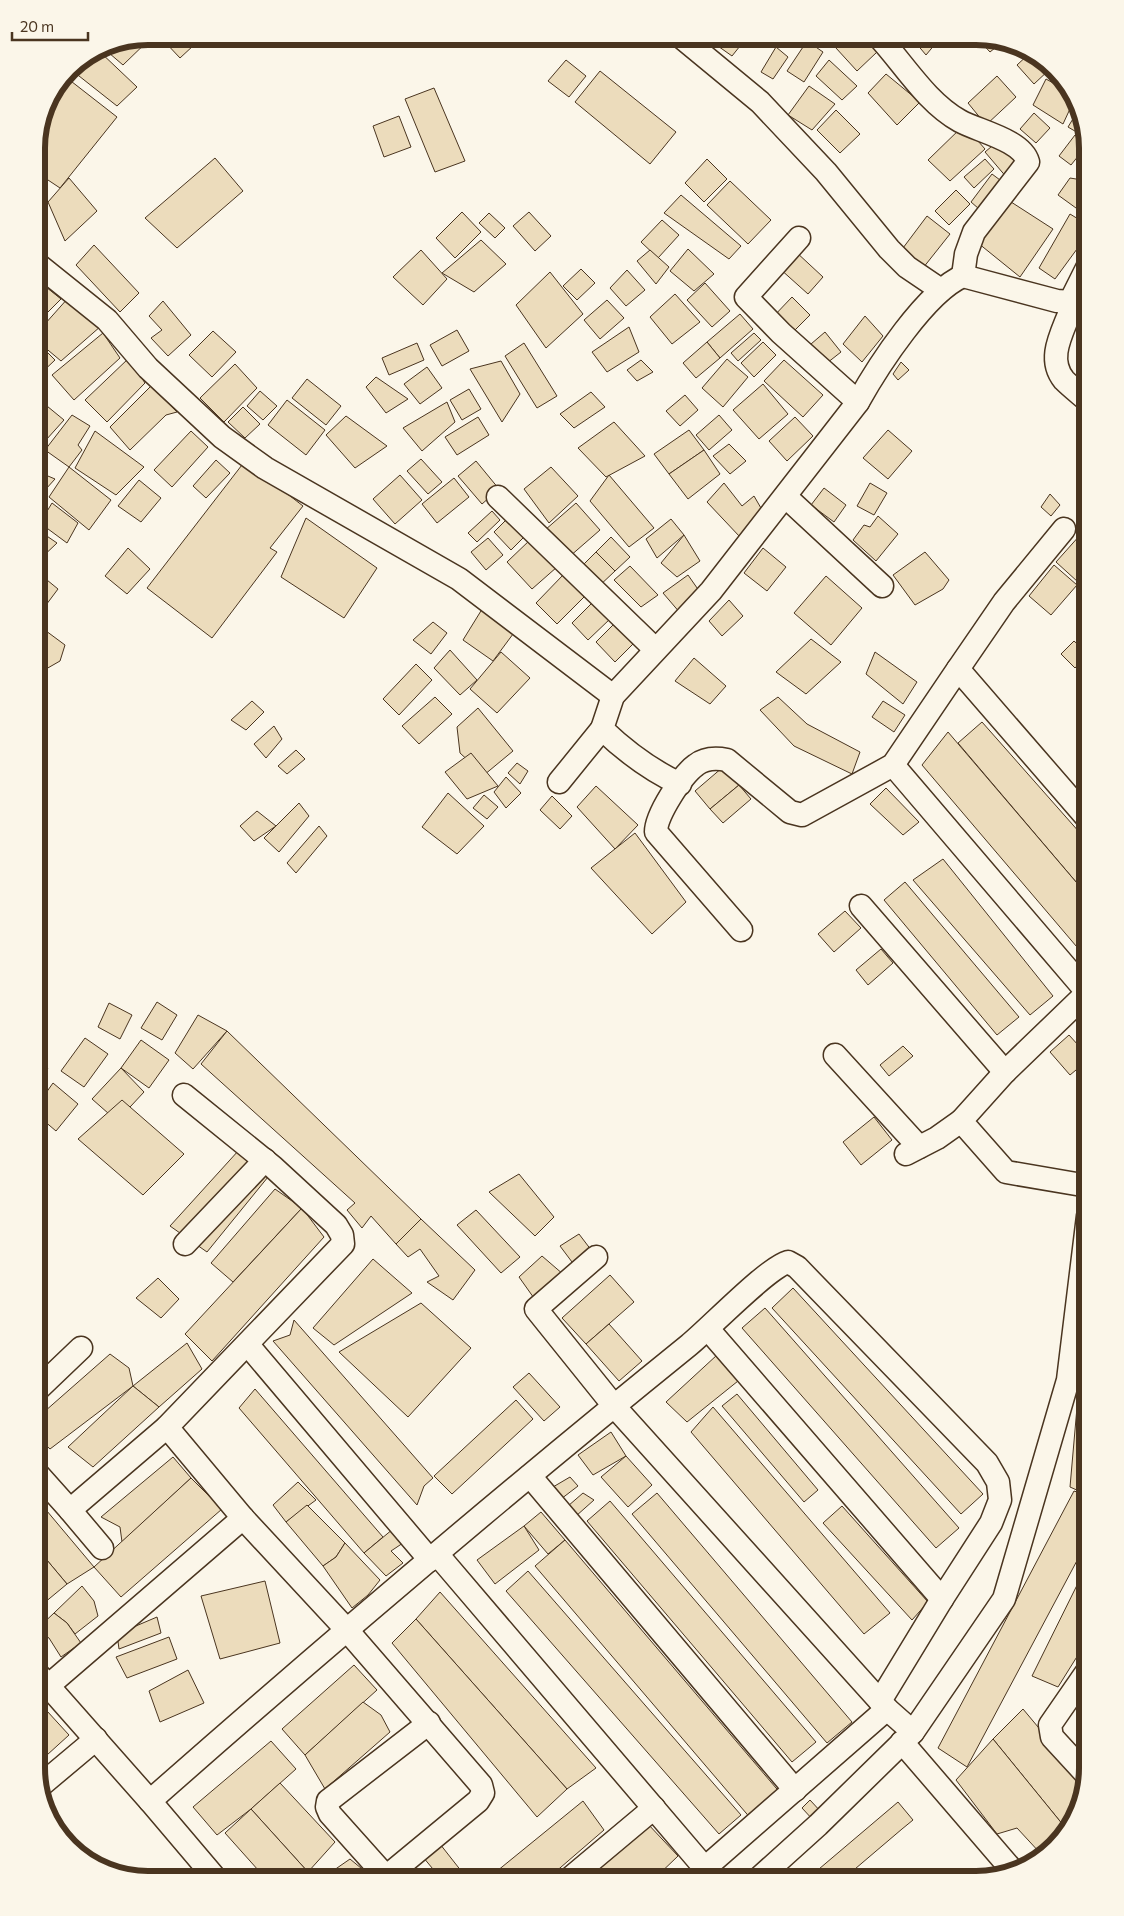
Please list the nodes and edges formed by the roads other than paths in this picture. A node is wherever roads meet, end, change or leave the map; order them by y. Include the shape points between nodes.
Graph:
1 (691, 45) edge
2 (885, 45) edge
3 (799, 238) dead end
4 (45, 269) edge
5 (963, 276) junction
6 (1079, 284) edge
7 (941, 290) junction
8 (1070, 302) junction
9 (1079, 393) edge
10 (858, 402) junction
11 (498, 497) dead end
12 (786, 497) junction
13 (1064, 529) dead end
14 (882, 586) dead end
15 (655, 649) junction
16 (958, 669) junction
17 (613, 696) junction
18 (602, 729) junction
19 (893, 765) junction
20 (559, 782) dead end
21 (680, 784) junction
22 (1079, 808) edge
23 (861, 906) dead end
24 (741, 930) dead end
25 (1079, 983) edge
26 (1079, 1000) edge
27 (835, 1055) dead end
28 (1004, 1072) junction
29 (184, 1095) dead end
30 (961, 1121) junction
31 (265, 1160) junction
32 (1079, 1184) edge
33 (184, 1244) dead end
34 (596, 1257) dead end
35 (708, 1330) junction
36 (1079, 1344) edge
37 (248, 1345) junction
38 (82, 1348) dead end
39 (45, 1383) edge
40 (614, 1406) junction
41 (167, 1427) junction
42 (530, 1476) junction
43 (45, 1482) edge
44 (70, 1510) junction
45 (243, 1518) junction
46 (102, 1548) dead end
47 (434, 1557) junction
48 (942, 1598) junction
49 (346, 1629) junction
50 (45, 1677) edge
51 (45, 1682) edge
52 (1079, 1683) edge
53 (884, 1705) junction
54 (429, 1723) junction
55 (908, 1737) junction
56 (96, 1739) junction
57 (1079, 1766) edge
58 (46, 1781) edge
59 (796, 1790) junction
60 (150, 1801) junction
61 (654, 1808) junction
62 (1008, 1865) edge
63 (209, 1871) edge
64 (382, 1871) edge
65 (396, 1871) edge
66 (579, 1871) edge
67 (707, 1871) edge
68 (713, 1871) edge
69 (766, 1871) edge

1 - 7 street via 760,102 826,172 889,249
2 - 5 street via 922,89 958,120 1006,141 1028,162 974,232
3 - 10 street via 746,298
4 - 17 street via 107,320 148,368 222,437 265,468 459,579
5 - 7 street
5 - 8 street
6 - 8 street
7 - 10 street via 875,370
8 - 9 street via 1071,309 1055,350 1056,366 1064,380
10 - 12 street
11 - 15 street
12 - 14 street
12 - 15 street via 711,592
13 - 16 street via 1004,602
15 - 17 street
16 - 19 street
16 - 22 street
17 - 18 street
18 - 20 street
18 - 21 street via 654,772
19 - 21 street via 802,815 790,812 727,760 716,757 696,764
19 - 25 street
21 - 24 street via 656,822 656,832
23 - 28 street
26 - 28 street
27 - 30 street via 912,1151
28 - 30 street
29 - 31 street
30 - 32 street via 1006,1172
31 - 33 street
31 - 37 street via 336,1225 342,1234 343,1244
34 - 40 street via 536,1310
35 - 40 street
35 - 48 street
35 - 48 street via 774,1269 788,1262 987,1463 998,1482 1000,1500 992,1523
36 - 55 street via 1004,1599
37 - 41 street
37 - 47 street
38 - 39 street
40 - 42 street
40 - 53 street
41 - 44 street
41 - 45 street
42 - 47 street
42 - 59 street
43 - 44 street
44 - 46 street
45 - 49 street
45 - 50 street
47 - 49 street
47 - 61 street
48 - 53 street
49 - 54 street
49 - 60 street
51 - 56 street
52 - 57 street via 1050,1725 1052,1737
53 - 55 street
53 - 59 street
54 - 64 street via 328,1801 330,1814
54 - 65 street via 481,1785 483,1793 478,1801
55 - 62 street
55 - 69 street
56 - 58 street
56 - 60 street
59 - 68 street
60 - 63 street
61 - 66 street
61 - 67 street

